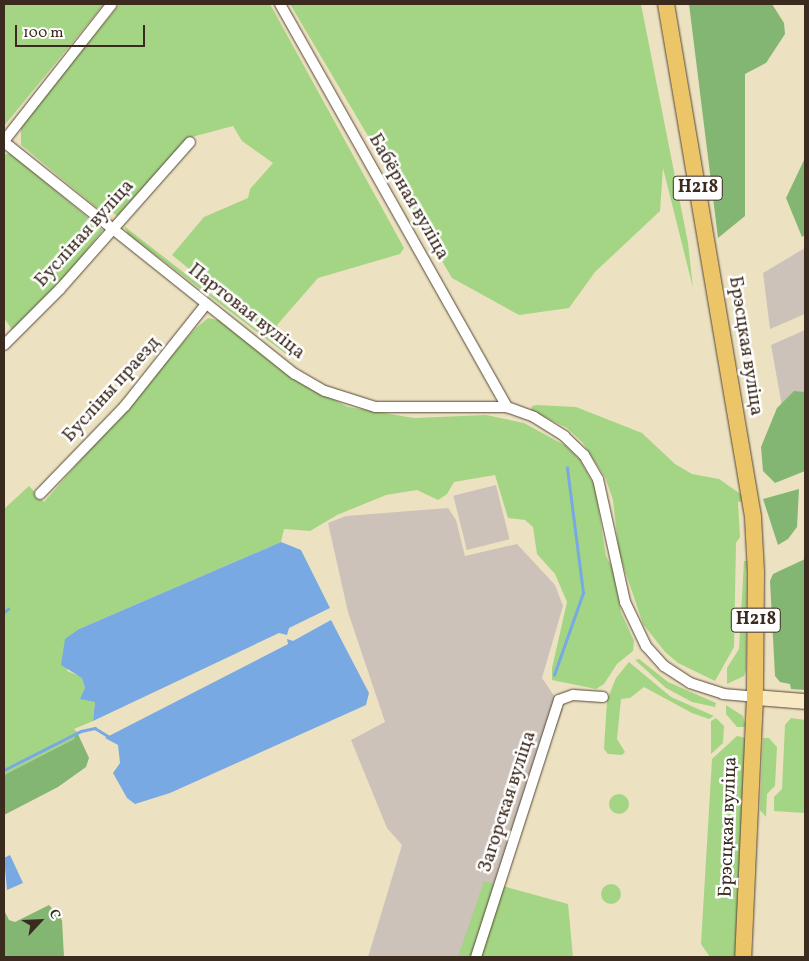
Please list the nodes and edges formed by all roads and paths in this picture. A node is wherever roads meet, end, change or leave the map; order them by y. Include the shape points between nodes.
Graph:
1 (112, 4) edge
2 (280, 4) edge
3 (666, 4) edge
4 (4, 142) edge
5 (190, 142) dead end
6 (112, 227) junction
7 (206, 304) junction
8 (4, 345) edge
9 (507, 407) junction
10 (40, 494) dead end
11 (603, 697) dead end
12 (754, 698) junction
13 (805, 701) edge
14 (476, 957) edge
15 (743, 957) edge

1 - 4 street, Партовая вуліца
2 - 9 street, Бабёрная вуліца
3 - 12 main road, Брэсцкая вуліца / Н218 via 752,505 756,572
4 - 6 street, Партовая вуліца
5 - 6 street, Бусліная вуліца via 121,221
6 - 7 street, Партовая вуліца
6 - 8 street, Бусліная вуліца via 60,289
7 - 9 street, Партовая вуліца via 295,374 351,402 375,407
7 - 10 street, Бусліны праезд via 125,406
9 - 12 street via 534,417 564,436 584,455 598,479 624,602 650,651 690,683 718,693
11 - 14 street, Загорская вуліца via 573,695 559,700
12 - 13 street
12 - 15 main road, Брэсцкая вуліца / Н218

